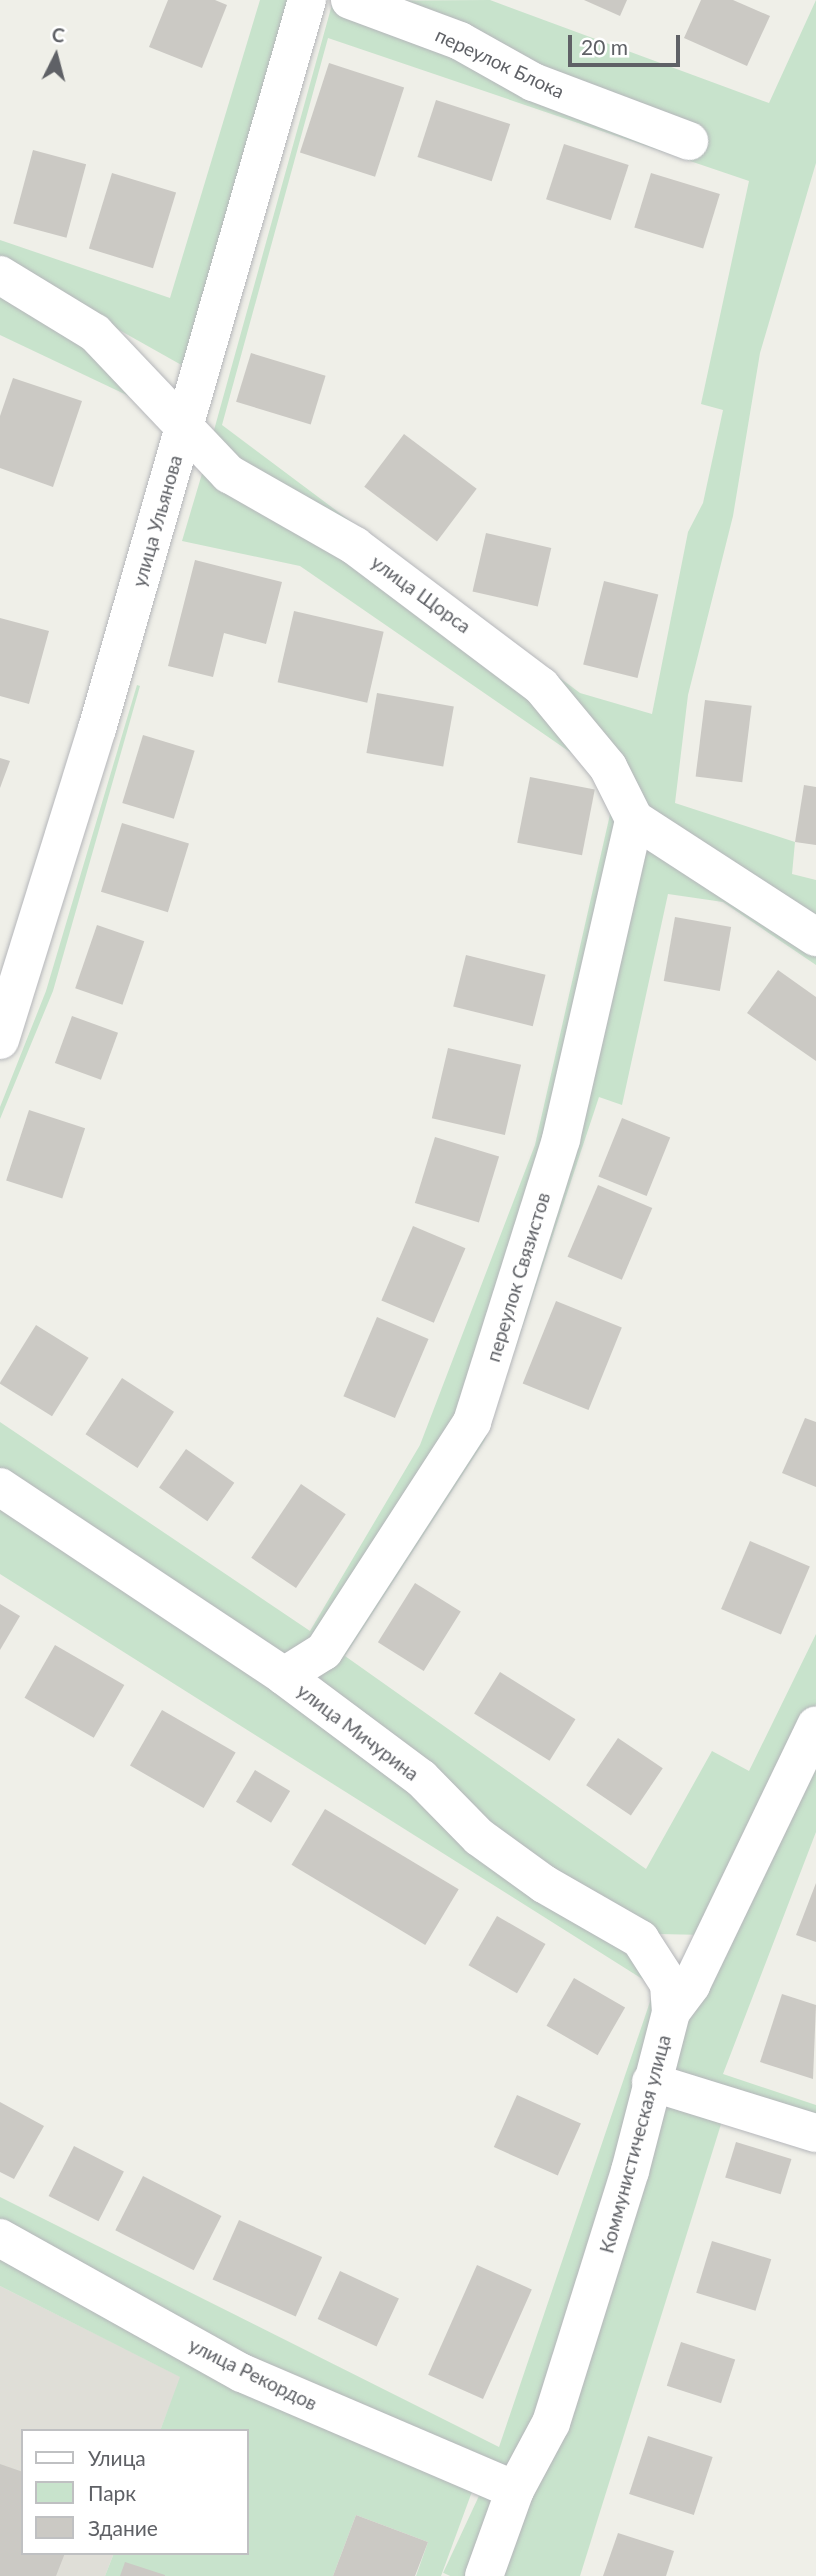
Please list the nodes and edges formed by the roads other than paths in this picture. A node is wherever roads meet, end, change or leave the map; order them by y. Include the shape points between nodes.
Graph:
1 (307, 0) edge
2 (350, 0) edge
3 (689, 141) dead end
4 (0, 275) edge
5 (185, 426) junction
6 (634, 819) junction
7 (816, 937) edge
8 (0, 1040) edge
9 (0, 1487) edge
10 (284, 1676) junction
11 (816, 1725) edge
12 (640, 1939) junction
13 (710, 1943) junction
14 (671, 2012) junction
15 (651, 2082) junction
16 (816, 2133) edge
17 (0, 2238) edge
18 (515, 2490) junction
19 (484, 2576) edge

1 - 5 street, улица Ульянова
2 - 3 street, переулок Блока via 460,41 533,82
4 - 5 street, улица Щорса via 95,333
5 - 6 street, улица Щорса via 229,474 355,546 541,686 608,766
5 - 8 street, улица Ульянова
6 - 7 street
6 - 10 street, переулок Связистов via 561,1139 472,1422 324,1651
9 - 10 street, улица Мичурина
10 - 12 street, улица Мичурина via 421,1778 479,1838 544,1884
11 - 13 street, Коммунистическая улица
12 - 13 street via 662,1945
12 - 14 street, улица Мичурина via 670,1984
13 - 14 street, Коммунистическая улица via 691,1985
14 - 15 street, Коммунистическая улица
15 - 16 street
15 - 18 street, Коммунистическая улица via 630,2171 560,2397
17 - 18 street, улица Рекордов via 242,2373
18 - 19 street, Коммунистическая улица

